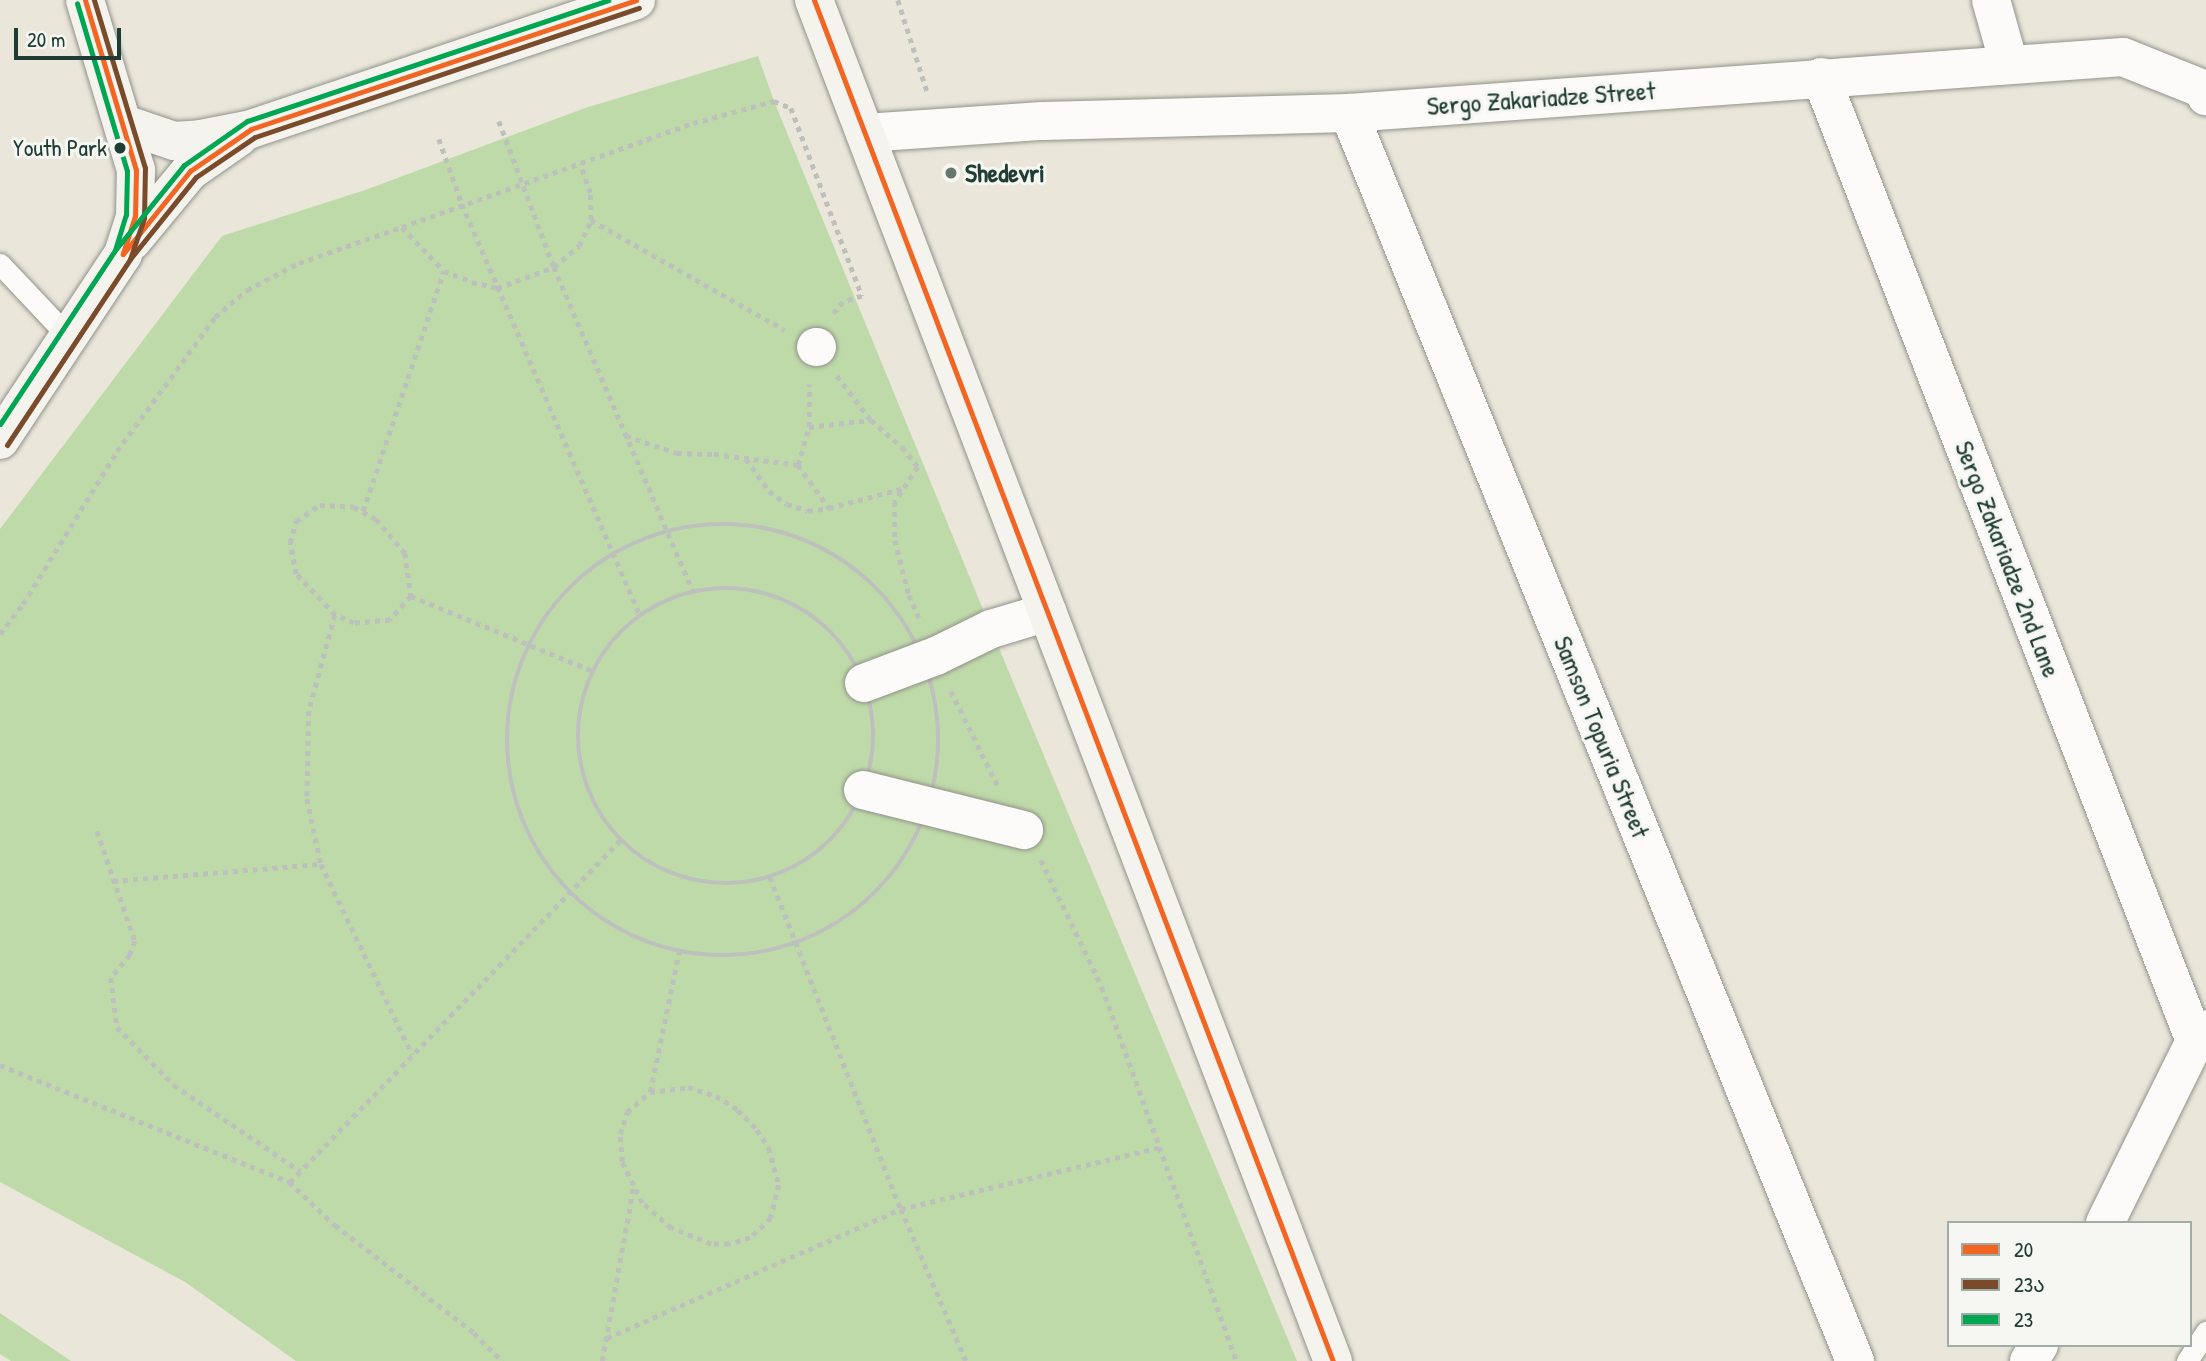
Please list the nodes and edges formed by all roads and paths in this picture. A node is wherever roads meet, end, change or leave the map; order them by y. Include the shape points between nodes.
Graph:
1 (85, 0) edge
2 (112, 0) edge
3 (636, 0) edge
4 (898, 0) edge
5 (1992, 0) edge
6 (807, 3) edge
7 (100, 50) junction
8 (2009, 64) junction
9 (1821, 77) junction
10 (2206, 96) edge
11 (1349, 113) junction
12 (499, 121) dead end
13 (124, 124) junction
14 (939, 128) junction
15 (251, 129) junction
16 (865, 133) junction
17 (439, 139) dead end
18 (522, 184) junction
19 (462, 204) junction
20 (591, 220) junction
21 (402, 227) junction
22 (122, 254) junction
23 (0, 264) edge
24 (554, 267) junction
25 (444, 271) junction
26 (497, 288) junction
27 (66, 335) junction
28 (871, 420) dead end
29 (809, 427) junction
30 (626, 436) junction
31 (0, 440) edge
32 (746, 458) junction
33 (799, 465) junction
34 (905, 488) dead end
35 (829, 508) junction
36 (363, 511) junction
37 (668, 533) junction
38 (612, 555) junction
39 (693, 592) junction
40 (411, 596) junction
41 (1048, 612) junction
42 (334, 615) junction
43 (640, 615) junction
44 (0, 634) edge
45 (529, 645) junction
46 (924, 660) junction
47 (593, 671) junction
48 (863, 683) junction
49 (863, 790) junction
50 (928, 808) junction
51 (1024, 830) dead end
52 (97, 831) dead end
53 (620, 840) junction
54 (321, 864) junction
55 (770, 877) junction
56 (113, 881) junction
57 (569, 893) junction
58 (795, 945) junction
59 (679, 952) junction
60 (2201, 1035) edge
61 (412, 1055) junction
62 (0, 1065) edge
63 (650, 1092) junction
64 (1162, 1147) dead end
65 (300, 1171) junction
66 (289, 1182) junction
67 (633, 1188) junction
68 (901, 1209) junction
69 (2106, 1221) edge
70 (2206, 1332) edge
71 (607, 1338) junction
72 (502, 1361) edge
73 (602, 1361) edge
74 (966, 1361) edge
75 (1333, 1361) edge
76 (1855, 1361) edge
77 (2187, 1361) edge

1 - 7 main road
2 - 7 main road
3 - 15 main road
4 - 14 path
5 - 8 street
6 - 16 main road
7 - 13 main road
8 - 9 street, Sergo Zakariadze Street
8 - 10 street, Sergo Zakariadze Street via 2123,57 2203,89
9 - 11 street, Sergo Zakariadze Street
9 - 60 street, Sergo Zakariadze 2nd Lane
11 - 14 street, Sergo Zakariadze Street
11 - 76 street, Samson Topuria Street
12 - 18 path
13 - 15 main road via 174,141
13 - 22 main road via 138,194
14 - 16 street, Sergo Zakariadze Street
15 - 22 main road via 190,171
16 - 41 main road
17 - 19 path
18 - 19 path
18 - 20 path via 580,164 590,193
18 - 24 path
19 - 21 path
19 - 26 path
20 - 24 path via 579,246
20 - 29 path via 816,347 809,384
21 - 25 path
21 - 44 path via 299,263 247,290 215,317 117,451
22 - 27 main road
23 - 27 lane
24 - 26 path
24 - 30 path
25 - 26 path
25 - 36 path
26 - 38 path
27 - 31 main road
28 - 29 path
29 - 33 path
30 - 32 path via 677,453
30 - 37 path
32 - 33 path
32 - 35 path via 769,491 787,504 808,511
33 - 35 path
34 - 35 path
36 - 40 path via 376,519 405,553
36 - 42 path via 320,505 296,521 290,543 296,574
37 - 38 path
37 - 39 path
37 - 46 path via 705,524 739,525 806,541 836,556 873,584 908,629
38 - 43 path
38 - 45 path via 564,594
39 - 43 path
39 - 48 path via 746,589 795,605 836,638
40 - 42 path via 390,620 354,623
40 - 45 path
41 - 46 street via 991,629
41 - 75 main road
42 - 54 path via 309,711 307,799
43 - 47 path via 605,649
45 - 47 path
45 - 57 path via 515,681 508,719 513,795 526,831
46 - 48 street
46 - 50 path via 939,725 936,776
47 - 53 path via 577,730 579,760 587,789
48 - 49 path via 871,706 873,743
49 - 50 street
49 - 55 path via 844,825 826,844 794,867
50 - 51 street
50 - 58 path via 894,871 870,897 843,920
52 - 56 path
53 - 55 path via 637,855 678,877 724,884
53 - 57 path
54 - 56 path
54 - 61 path
55 - 58 path
56 - 65 path via 135,941 111,978 117,1027 174,1085
57 - 59 path via 620,931
57 - 61 path
58 - 59 path via 729,956
58 - 68 path
59 - 63 path
60 - 69 street
61 - 65 path
62 - 66 path
63 - 67 path via 627,1112 620,1134 622,1162
63 - 67 path via 688,1087 716,1096 738,1110 769,1148 779,1185 771,1218 750,1238 729,1244 696,1240 671,1228
64 - 68 path
65 - 66 path
66 - 72 path
67 - 71 path
68 - 71 path
68 - 74 path
70 - 77 lane
71 - 73 path

